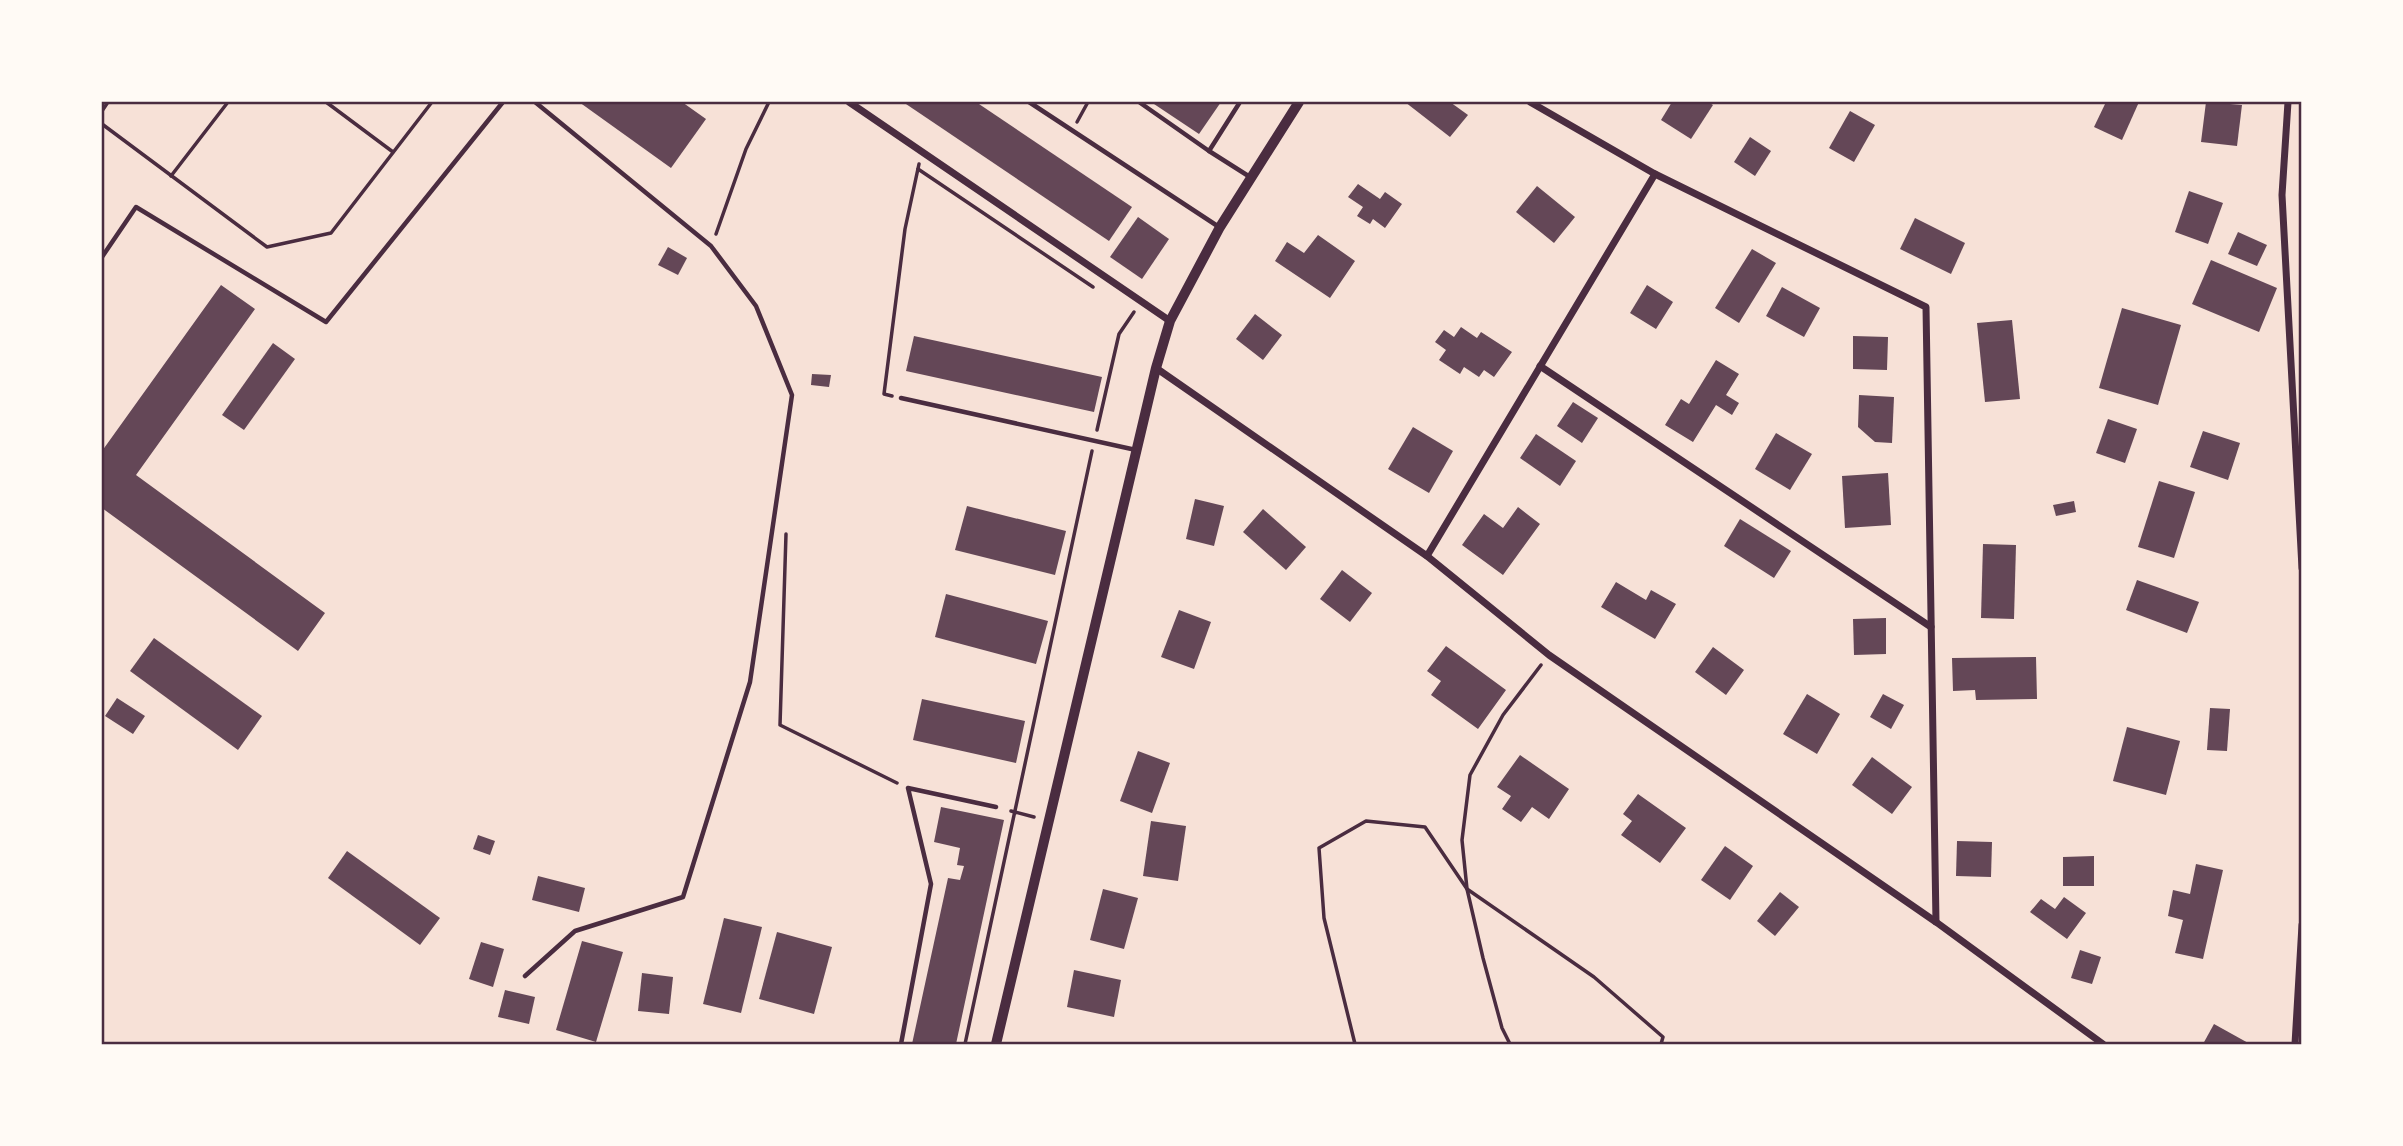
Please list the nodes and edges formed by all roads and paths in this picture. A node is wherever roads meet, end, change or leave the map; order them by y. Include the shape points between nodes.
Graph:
1 (108, 102) edge
2 (228, 102) edge
3 (326, 102) edge
4 (432, 102) edge
5 (503, 102) edge
6 (535, 102) edge
7 (769, 102) edge
8 (849, 102) edge
9 (1029, 102) edge
10 (1088, 102) edge
11 (1139, 102) edge
12 (1240, 102) edge
13 (1299, 102) edge
14 (1530, 102) edge
15 (2288, 102) edge
16 (102, 111) edge
17 (102, 124) edge
18 (1072, 130) junction
19 (922, 151) junction
20 (1209, 151) junction
21 (393, 152) junction
22 (918, 169) junction
23 (1655, 174) junction
24 (171, 176) junction
25 (1251, 177) junction
26 (1220, 227) junction
27 (711, 246) junction
28 (102, 257) edge
29 (1099, 291) dead end
30 (1142, 301) junction
31 (1170, 321) junction
32 (1540, 366) junction
33 (1156, 368) junction
34 (901, 398) joint
35 (1094, 441) junction
36 (1137, 450) junction
37 (786, 521) dead end
38 (1427, 556) junction
39 (2301, 568) edge
40 (1931, 628) junction
41 (1549, 655) junction
42 (908, 788) junction
43 (996, 807) joint
44 (1013, 811) junction
45 (1049, 821) junction
46 (1467, 889) junction
47 (1936, 922) junction
48 (2301, 925) edge
49 (525, 976) dead end
50 (901, 1045) edge
51 (965, 1045) edge
52 (996, 1045) edge
53 (1355, 1045) edge
54 (1510, 1045) edge
55 (1661, 1045) edge
56 (2103, 1045) edge
57 (2295, 1045) edge

1 - 16 path
2 - 24 path
3 - 21 path
4 - 21 path
5 - 28 lane via 326,323 136,207
6 - 27 lane
7 - 27 path via 746,149
8 - 19 street
9 - 18 lane
10 - 18 path
11 - 20 lane
12 - 20 lane
13 - 25 street
14 - 23 street
15 - 39 street via 2282,195
17 - 24 path
18 - 26 lane
19 - 22 path
19 - 30 street
20 - 25 lane
21 - 24 path via 331,233 267,247
22 - 29 path
22 - 34 path via 905,229 884,394
23 - 32 street
23 - 40 street via 1926,307
25 - 26 street
26 - 31 street
27 - 49 lane via 756,306 792,395 750,682 683,897 575,931
30 - 31 street
30 - 35 path via 1119,334
31 - 33 street
32 - 38 street
32 - 40 street
33 - 36 street
33 - 38 street
34 - 35 lane
35 - 36 lane
35 - 44 path
36 - 45 street
37 - 42 path via 780,725
38 - 41 street
40 - 47 street
41 - 46 path via 1503,715 1470,775 1462,840
41 - 47 street
42 - 43 lane
42 - 50 lane via 931,884
43 - 44 path
44 - 45 path
44 - 51 path
45 - 52 street
46 - 53 path via 1425,827 1366,821 1319,848 1324,918
46 - 54 path
46 - 55 path via 1594,977 1663,1037
47 - 56 street
48 - 57 street

